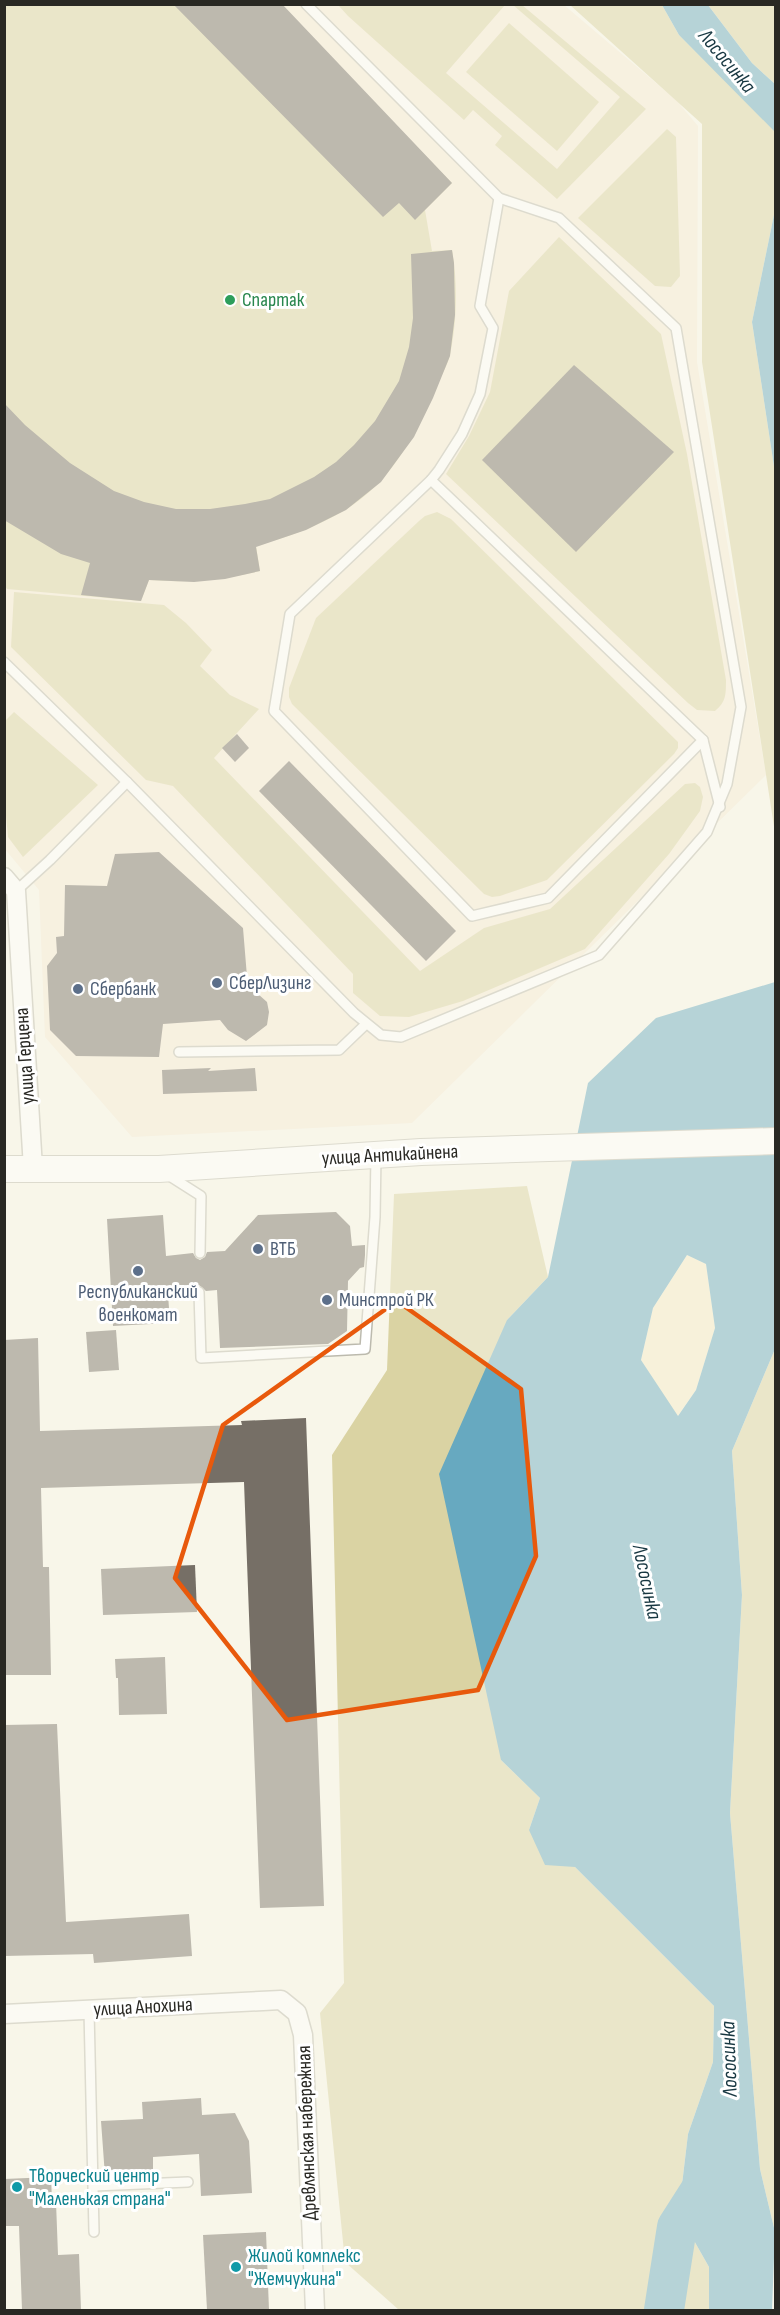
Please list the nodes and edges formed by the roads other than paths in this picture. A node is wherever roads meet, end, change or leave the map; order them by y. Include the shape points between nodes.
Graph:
1 (306, 4) edge
2 (499, 198) junction
3 (431, 480) junction
4 (4, 662) edge
5 (703, 740) junction
6 (127, 782) junction
7 (720, 807) junction
8 (10, 884) edge
9 (366, 1024) junction
10 (178, 1052) dead end
11 (776, 1142) edge
12 (376, 1154) junction
13 (33, 1168) junction
14 (4, 1169) edge
15 (159, 1169) junction
16 (200, 1252) dead end
17 (199, 1292) dead end
18 (281, 2001) joint
19 (89, 2010) junction
20 (4, 2014) edge
21 (188, 2182) dead end
22 (94, 2186) junction
23 (94, 2232) dead end
24 (315, 2310) edge

1 - 2 lane
2 - 3 lane via 480,306 493,328 480,394 462,434
2 - 7 lane via 559,218 676,328 741,707
3 - 5 lane
3 - 5 lane via 290,614 274,711 472,916 548,898
4 - 6 lane
5 - 7 lane
6 - 8 lane via 50,860
6 - 9 lane
7 - 9 lane via 707,832 599,955 401,1037 381,1035
8 - 13 street, улица Герцена via 17,921
9 - 10 lane via 339,1050
11 - 12 main road, улица Антикайнена
12 - 15 main road, улица Антикайнена
12 - 17 lane via 364,1349 201,1358
13 - 14 main road, улица Антикайнена
13 - 15 main road, улица Антикайнена
15 - 16 lane via 201,1196
18 - 19 street, улица Анохина
18 - 24 street, Древлянская набережная via 297,2013 303,2035
19 - 20 street, улица Анохина
19 - 22 lane
21 - 22 lane
22 - 23 lane

